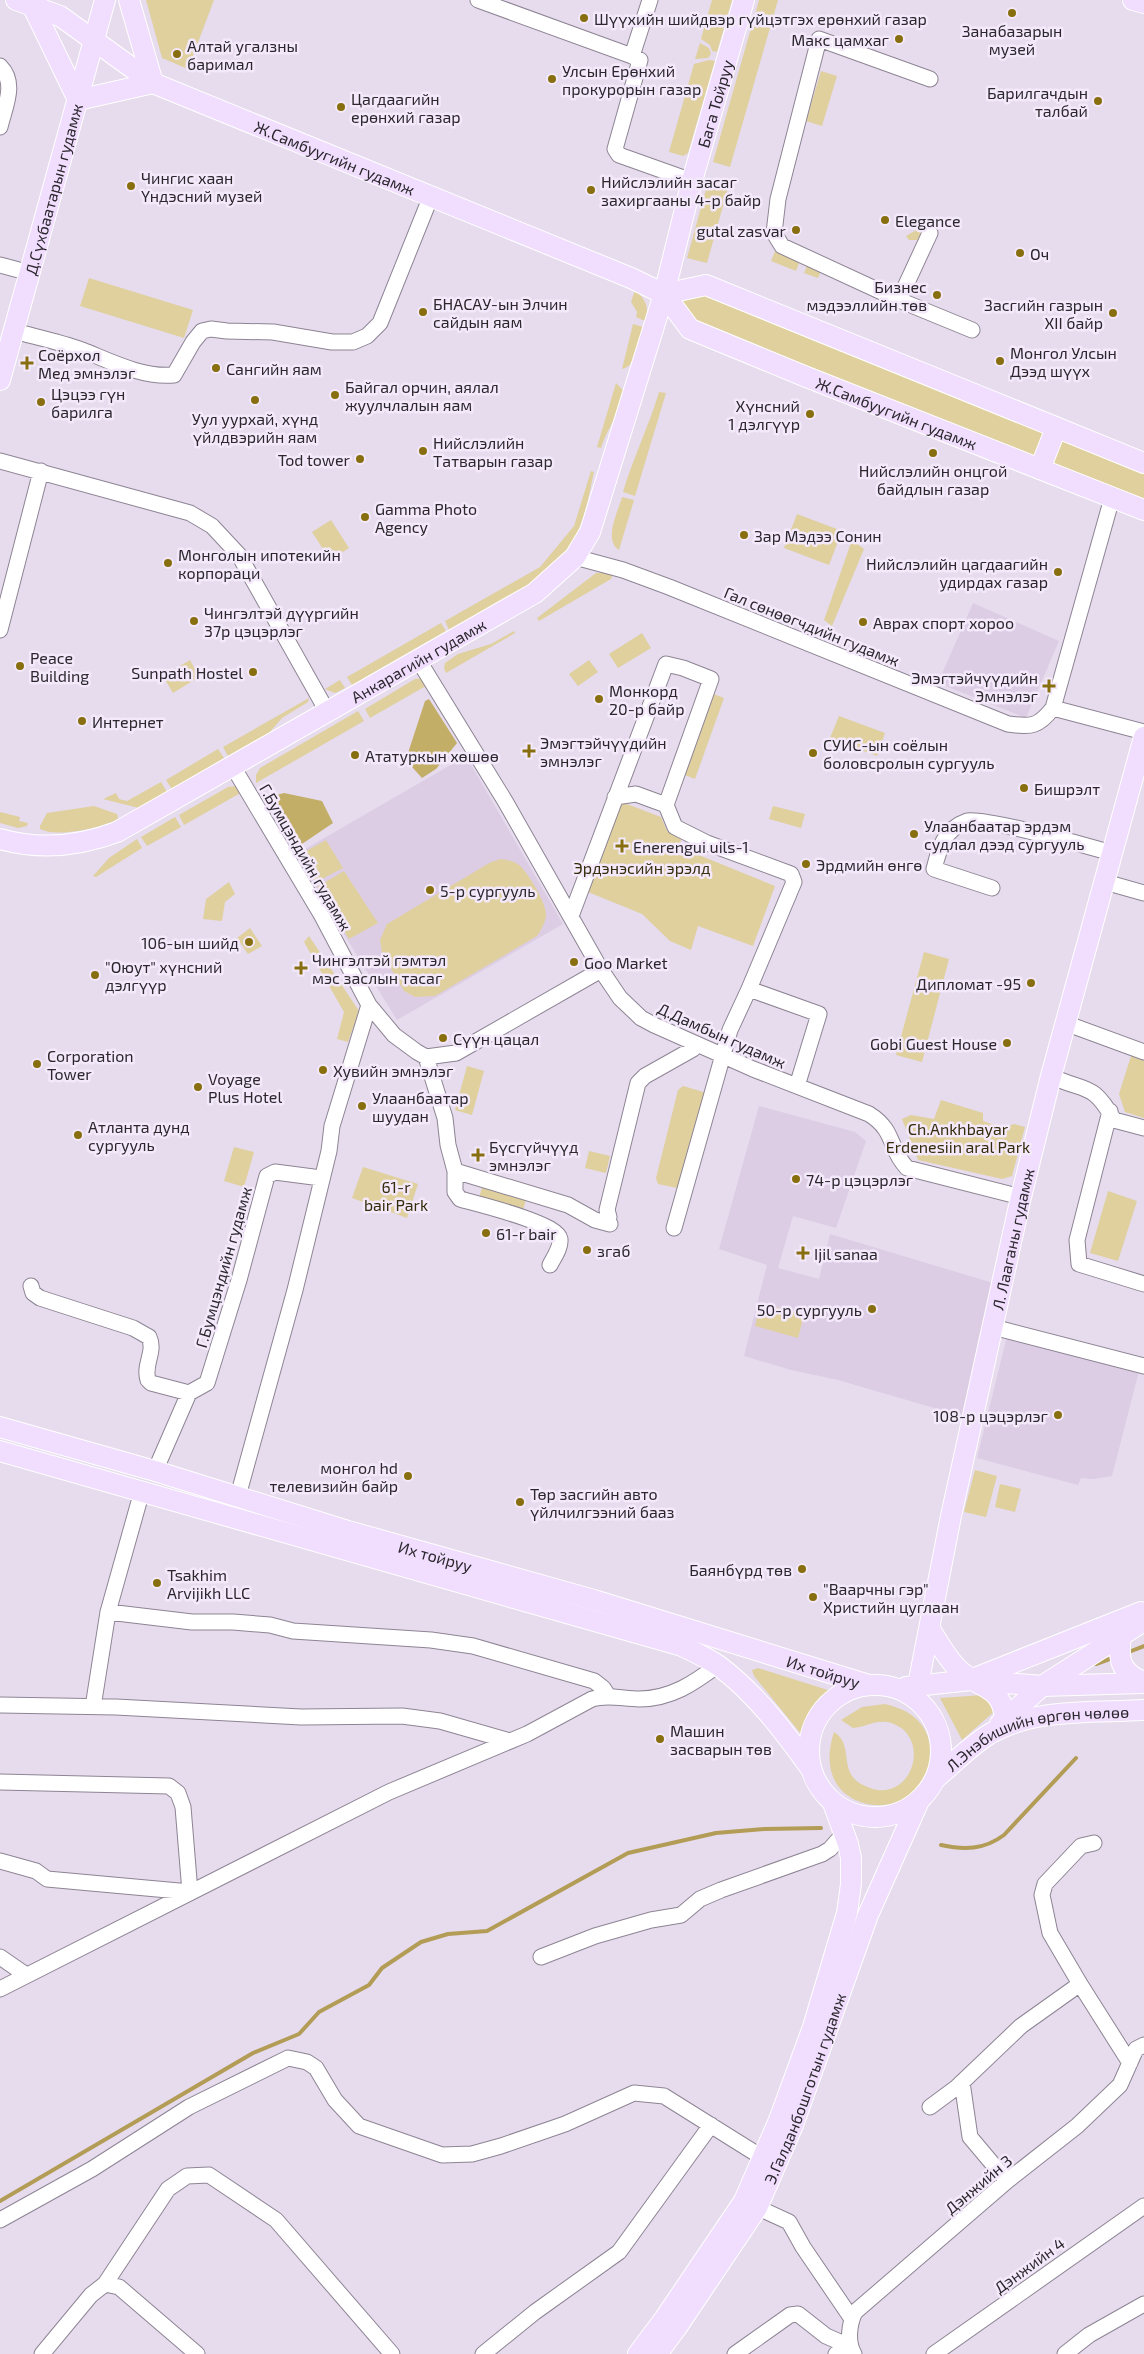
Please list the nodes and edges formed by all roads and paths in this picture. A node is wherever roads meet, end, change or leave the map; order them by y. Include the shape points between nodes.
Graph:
1 (105, 0) edge
2 (129, 0) edge
3 (478, 0) edge
4 (650, 0) edge
5 (744, 0) edge
6 (1133, 0) edge
7 (29, 2) edge
8 (1144, 3) edge
9 (94, 41) junction
10 (632, 56) junction
11 (0, 66) edge
12 (930, 79) dead end
13 (153, 83) junction
14 (78, 100) junction
15 (0, 127) edge
16 (692, 181) junction
17 (431, 196) junction
18 (930, 232) dead end
19 (0, 265) edge
20 (30, 273) junction
21 (664, 294) junction
22 (899, 300) junction
23 (972, 330) dead end
24 (14, 331) junction
25 (0, 380) edge
26 (1056, 428) junction
27 (0, 461) edge
28 (1144, 462) edge
29 (1040, 469) junction
30 (41, 472) junction
31 (1112, 498) junction
32 (1144, 510) edge
33 (575, 557) junction
34 (0, 630) edge
35 (419, 661) junction
36 (1053, 708) junction
37 (328, 713) junction
38 (1144, 732) edge
39 (1144, 738) edge
40 (232, 765) junction
41 (615, 797) junction
42 (666, 805) junction
43 (0, 839) edge
44 (1112, 853) junction
45 (1105, 882) junction
46 (992, 888) dead end
47 (1144, 893) edge
48 (571, 916) junction
49 (601, 970) junction
50 (749, 989) junction
51 (369, 1005) junction
52 (1066, 1023) junction
53 (697, 1044) junction
54 (1144, 1052) edge
55 (723, 1056) junction
56 (426, 1057) junction
57 (1051, 1076) junction
58 (797, 1086) junction
59 (1110, 1111) junction
60 (1144, 1128) edge
61 (455, 1171) junction
62 (321, 1178) junction
63 (1021, 1197) junction
64 (674, 1228) dead end
65 (550, 1265) dead end
66 (1144, 1284) edge
67 (31, 1286) dead end
68 (993, 1327) junction
69 (1144, 1366) edge
70 (188, 1393) junction
71 (0, 1427) edge
72 (0, 1451) edge
73 (155, 1471) junction
74 (142, 1491) junction
75 (238, 1496) junction
76 (1144, 1611) edge
77 (108, 1612) junction
78 (1144, 1621) edge
79 (930, 1628) junction
80 (1121, 1634) junction
81 (718, 1665) junction
82 (971, 1680) junction
83 (1144, 1682) edge
84 (918, 1684) junction
85 (869, 1685) junction
86 (1042, 1686) junction
87 (897, 1688) junction
88 (609, 1697) junction
89 (0, 1705) edge
90 (93, 1707) junction
91 (1144, 1710) edge
92 (1144, 1715) edge
93 (998, 1726) junction
94 (510, 1741) junction
95 (811, 1769) junction
96 (936, 1778) junction
97 (0, 1782) edge
98 (833, 1803) junction
99 (918, 1803) junction
100 (845, 1832) junction
101 (1094, 1843) dead end
102 (0, 1861) edge
103 (190, 1892) junction
104 (0, 1957) edge
105 (541, 1957) dead end
106 (26, 1975) junction
107 (1080, 1984) junction
108 (0, 1989) edge
109 (1144, 2045) edge
110 (1130, 2063) junction
111 (962, 2082) junction
112 (930, 2107) dead end
113 (711, 2125) junction
114 (763, 2158) junction
115 (1008, 2181) junction
116 (1144, 2206) edge
117 (766, 2212) junction
118 (0, 2220) edge
119 (105, 2284) junction
120 (1144, 2304) edge
121 (852, 2319) junction
122 (846, 2351) edge
123 (42, 2354) edge
124 (197, 2354) edge
125 (392, 2354) edge
126 (483, 2354) edge
127 (638, 2354) edge
128 (657, 2354) edge
129 (735, 2354) edge
130 (934, 2354) edge
131 (1065, 2354) edge

1 - 9 main road, Д.Сүхбаатарын гудамж
2 - 13 main road
3 - 10 street
4 - 10 street
5 - 16 main road, Бага Тойруу
6 - 8 main road
7 - 9 main road, Ж.Самбуугийн гудамж via 60,16
7 - 14 main road
9 - 13 main road, Ж.Самбуугийн гудамж
9 - 14 main road, Д.Сүхбаатарын гудамж
10 - 16 street via 640,60 615,149 619,155
11 - 15 street via 7,75 10,89
12 - 22 street via 819,39 778,199 774,233 782,246
13 - 14 main road
13 - 17 main road, Ж.Самбуугийн гудамж
14 - 20 main road, Д.Сүхбаатарын гудамж
16 - 21 main road, Бага Тойруу
17 - 21 main road, Ж.Самбуугийн гудамж
17 - 24 street via 380,322 367,336 353,342 332,342 273,332 211,329 202,332 193,342 174,375 159,377
18 - 22 street
19 - 20 street
20 - 24 main road, Д.Сүхбаатарын гудамж
21 - 26 main road via 706,286
21 - 29 main road, Ж.Самбуугийн гудамж via 690,329
21 - 33 main road, Анкарагийн гудамж via 590,532
22 - 23 street
24 - 25 main road, Д.Сүхбаатарын гудамж
26 - 28 main road
26 - 29 main road
27 - 30 street
29 - 31 main road, Ж.Самбуугийн гудамж
30 - 34 street
30 - 37 street via 190,513 212,526 239,555
31 - 32 main road, Ж.Самбуугийн гудамж
31 - 36 street
33 - 35 main road, Анкарагийн гудамж via 535,593
33 - 36 street, Гал сөнөөгчдийн гудамж via 670,587 1008,724 1029,727 1043,721
35 - 37 main road, Анкарагийн гудамж
35 - 48 street, Д.Дамбын гудамж
36 - 38 street
37 - 40 main road, Анкарагийн гудамж
39 - 44 main road, Л. Лааганы гудамж
40 - 43 main road, Анкарагийн гудамж via 141,820 99,839 75,844 36,845
40 - 51 street, Г.Бумцэндийн гудамж via 322,916
41 - 42 street via 636,794
41 - 42 street via 666,664 711,679
41 - 48 street
42 - 50 street via 675,827 707,843 791,874 794,882
44 - 45 main road, Л. Лааганы гудамж
44 - 46 street via 989,822 967,821 945,836 934,869
45 - 47 street
45 - 52 main road, Л. Лааганы гудамж
48 - 49 street, Д.Дамбын гудамж
49 - 53 street, Д.Дамбын гудамж via 620,998 641,1018
49 - 56 street via 456,1053
50 - 55 street via 730,1030
50 - 58 street via 819,1014
51 - 56 street, Г.Бумцэндийн гудамж via 394,1035
51 - 62 street via 332,1126
52 - 54 street
52 - 57 main road, Л. Лааганы гудамж
53 - 55 street, Д.Дамбын гудамж
53 - 61 street via 638,1083 607,1210 609,1220 595,1220 568,1205
55 - 58 street, Д.Дамбын гудамж
55 - 64 street
56 - 61 street
57 - 59 street via 1087,1088
57 - 63 main road, Л. Лааганы гудамж
58 - 63 street, Д.Дамбын гудамж via 882,1122 899,1160 906,1168
59 - 60 street via 1114,1120
59 - 66 street via 1077,1240 1078,1264
61 - 65 street via 456,1192 460,1199 533,1221 558,1234 559,1249
62 - 70 street, Г.Бумцэндийн гудамж via 275,1172 267,1176 207,1383
62 - 75 street via 295,1290
63 - 68 main road, Л. Лааганы гудамж
67 - 70 street via 33,1293 40,1298 132,1328 149,1337 152,1347 146,1365 148,1380
68 - 69 street
68 - 79 main road, Л. Лааганы гудамж
70 - 73 street
71 - 73 main road, Их тойруу
72 - 74 main road, Их тойруу
73 - 75 main road, Их тойруу
74 - 77 street
74 - 81 main road, Их тойруу via 682,1646
75 - 85 main road, Их тойруу via 594,1600
76 - 82 main road
77 - 88 street via 473,1646 594,1681
77 - 90 street
78 - 80 main road
79 - 82 main road via 947,1656
79 - 84 main road, Л. Лааганы гудамж
80 - 83 main road via 1119,1658 1122,1666 1134,1678
80 - 86 main road
81 - 88 street via 691,1685 664,1696 641,1699
81 - 95 main road, Их тойруу via 752,1696
82 - 84 main road
82 - 86 main road
82 - 93 main road via 995,1692 1003,1704
83 - 86 main road, Л.Энэбишийн өргөн чөлөө
84 - 87 main road
85 - 87 main road
85 - 95 main road via 850,1689 833,1699 820,1713 811,1731 808,1750
86 - 93 main road
87 - 96 main road via 916,1699 931,1715 940,1735 942,1757
88 - 94 street via 592,1698
89 - 90 street
90 - 94 street via 301,1717 402,1716 440,1721
91 - 92 street
91 - 93 main road, Л.Энэбишийн өргөн чөлөө via 1031,1718
93 - 96 main road, Л.Энэбишийн өргөн чөлөө
94 - 103 street via 389,1792
95 - 98 main road via 819,1788
96 - 99 main road
97 - 103 street via 169,1786 178,1793 183,1807
98 - 99 main road via 860,1816 876,1818 891,1816
98 - 100 main road, Э.Галданбошготын гудамж
99 - 117 main road, Э.Галданбошготын гудамж via 868,1915 793,2125
100 - 105 street via 822,1854 700,1899 681,1915 595,1936
100 - 114 main road, Э.Галданбошготын гудамж via 851,1858 847,1913 813,2027
101 - 107 street via 1081,1846 1044,1884 1042,1895 1050,1933
102 - 103 street via 36,1871 47,1879
103 - 106 street
104 - 106 street
106 - 108 street
107 - 110 street
107 - 111 street via 1021,2026
109 - 110 street, Дэнжийн 3 via 1136,2049
110 - 115 street, Дэнжийн 3 via 1120,2085 1077,2126
111 - 112 street
111 - 115 street via 970,2138
113 - 114 street
113 - 118 street via 664,2096 634,2093 565,2124 501,2146 472,2154 442,2155 359,2126 335,2100 316,2068 307,2062 288,2058 189,2107 92,2169
113 - 126 street via 619,2252
114 - 117 main road, Э.Галданбошготын гудамж
115 - 121 street, Дэнжийн 3 via 855,2312
116 - 130 street, Дэнжийн 4
117 - 121 street via 803,2247
117 - 127 main road, Э.Галданбошготын гудамж via 665,2318
117 - 128 main road, Э.Галданбошготын гудамж
119 - 123 street via 91,2295
119 - 124 street via 119,2287
119 - 125 street via 168,2189 187,2176 210,2175 276,2220
120 - 131 street via 1089,2335
121 - 122 street
122 - 129 street via 798,2314 790,2315

